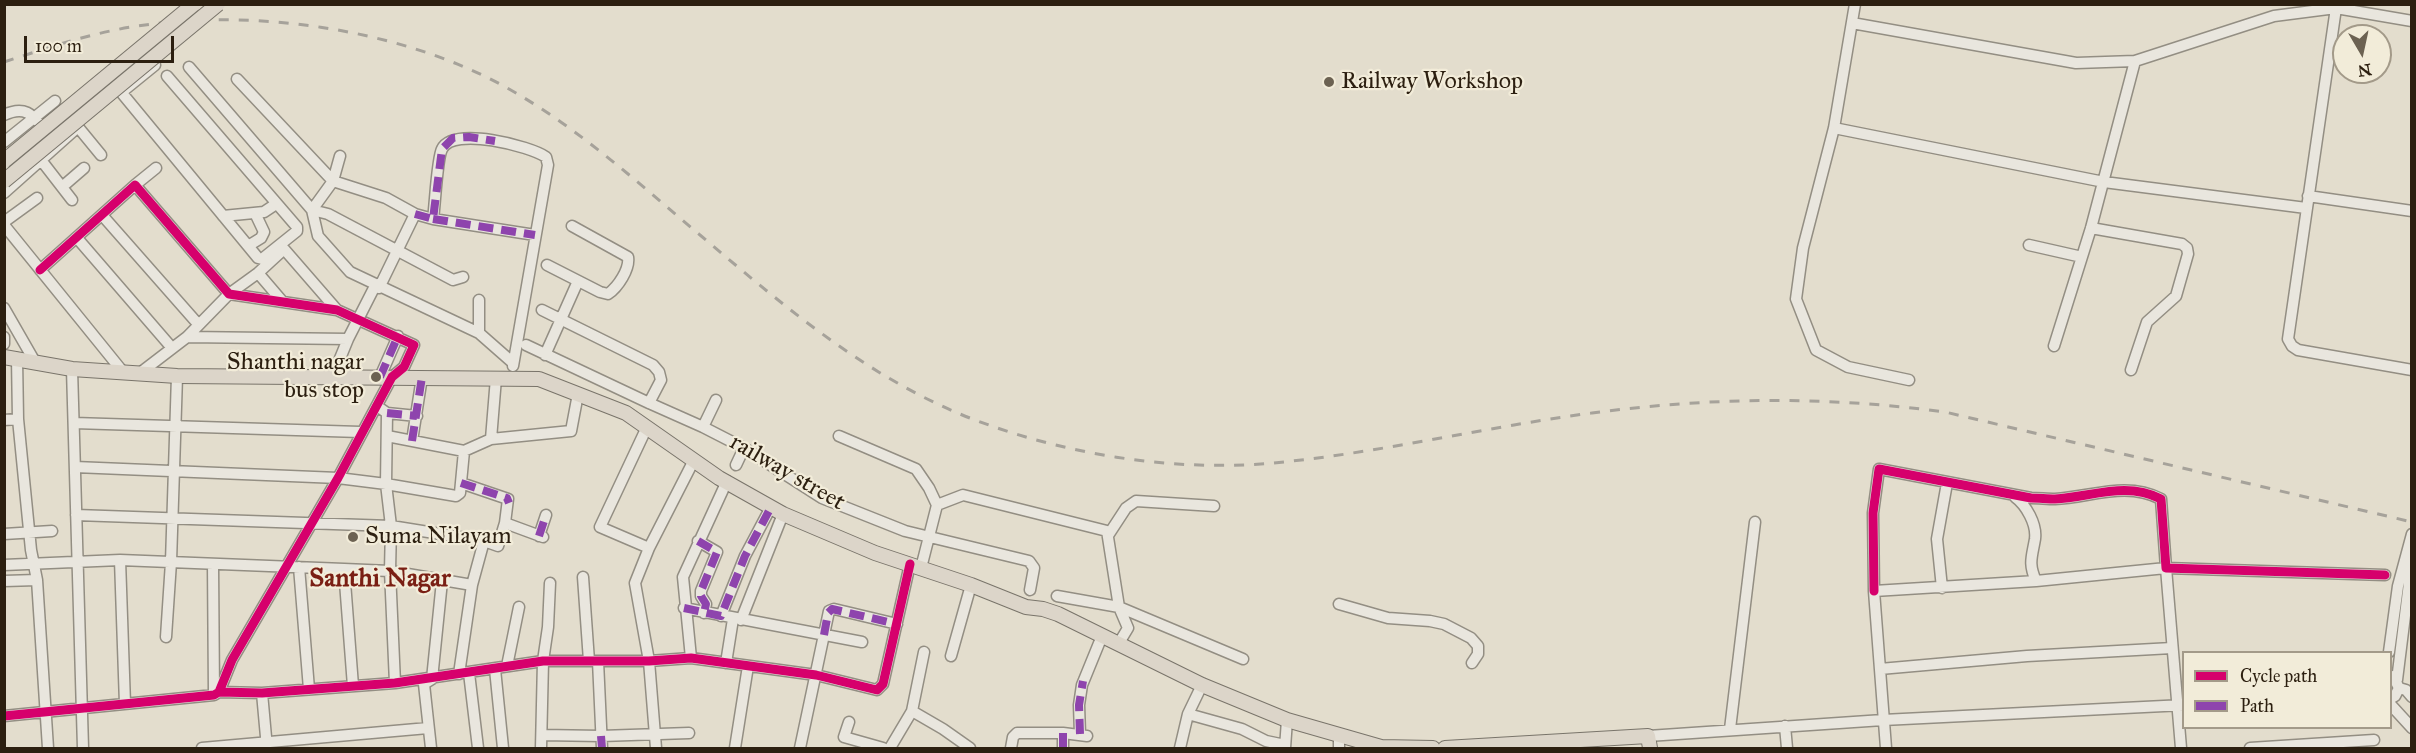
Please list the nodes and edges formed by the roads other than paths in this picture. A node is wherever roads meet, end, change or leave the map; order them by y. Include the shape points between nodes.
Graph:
1 (194, 4) edge
2 (218, 4) edge
3 (1856, 4) edge
4 (2336, 8) junction
5 (2412, 21) edge
6 (1852, 23) junction
7 (2135, 61) junction
8 (155, 65) dead end
9 (189, 67) dead end
10 (167, 76) dead end
11 (237, 79) dead end
12 (121, 92) junction
13 (55, 101) dead end
14 (4, 115) edge
15 (34, 118) junction
16 (78, 127) junction
17 (1834, 128) junction
18 (4, 142) edge
19 (59, 144) junction
20 (101, 155) dead end
21 (340, 156) dead end
22 (40, 160) junction
23 (4, 161) edge
24 (84, 168) dead end
25 (156, 168) dead end
26 (4, 181) edge
27 (333, 181) junction
28 (2104, 182) junction
29 (135, 185) junction
30 (62, 186) junction
31 (4, 193) edge
32 (37, 198) dead end
33 (72, 200) dead end
34 (2307, 202) junction
35 (276, 204) junction
36 (312, 210) junction
37 (2412, 212) edge
38 (255, 213) junction
39 (416, 214) junction
40 (102, 215) junction
41 (223, 216) junction
42 (433, 219) junction
43 (316, 222) junction
44 (4, 223) edge
45 (572, 226) dead end
46 (2091, 228) junction
47 (535, 235) junction
48 (77, 238) junction
49 (2029, 245) dead end
50 (248, 246) junction
51 (285, 249) junction
52 (399, 252) junction
53 (2082, 257) junction
54 (548, 265) dead end
55 (40, 270) junction
56 (258, 273) junction
57 (463, 277) dead end
58 (578, 281) junction
59 (377, 287) junction
60 (229, 294) junction
61 (479, 300) dead end
62 (282, 301) junction
63 (4, 308) edge
64 (338, 310) junction
65 (542, 310) dead end
66 (359, 320) junction
67 (561, 320) junction
68 (198, 324) junction
69 (479, 333) junction
70 (398, 336) junction
71 (4, 337) edge
72 (187, 337) junction
73 (348, 339) junction
74 (4, 344) edge
75 (526, 345) dead end
76 (2054, 346) dead end
77 (172, 348) junction
78 (545, 355) junction
79 (11, 358) edge
80 (35, 362) junction
81 (512, 362) junction
82 (72, 369) junction
83 (2131, 370) dead end
84 (2412, 370) edge
85 (123, 372) junction
86 (140, 373) junction
87 (177, 376) junction
88 (386, 377) junction
89 (422, 377) junction
90 (332, 378) junction
91 (496, 378) junction
92 (515, 378) junction
93 (1909, 381) dead end
94 (578, 394) junction
95 (716, 400) dead end
96 (649, 404) junction
97 (377, 406) junction
98 (387, 413) junction
99 (417, 416) junction
100 (18, 419) junction
101 (4, 420) edge
102 (74, 423) junction
103 (174, 427) junction
104 (647, 427) junction
105 (704, 427) junction
106 (360, 432) junction
107 (387, 436) junction
108 (838, 436) dead end
109 (490, 440) junction
110 (412, 441) junction
111 (744, 448) junction
112 (464, 451) junction
113 (694, 460) junction
114 (736, 465) dead end
115 (75, 467) junction
116 (174, 471) junction
117 (338, 478) junction
118 (727, 481) junction
119 (461, 483) junction
120 (1947, 483) junction
121 (386, 484) junction
122 (2010, 493) junction
123 (937, 505) junction
124 (1214, 506) dead end
125 (777, 511) junction
126 (76, 515) junction
127 (546, 515) dead end
128 (173, 520) junction
129 (1755, 522) dead end
130 (505, 523) junction
131 (310, 524) junction
132 (391, 526) junction
133 (52, 531) dead end
134 (30, 533) junction
135 (4, 534) edge
136 (1109, 534) junction
137 (2412, 534) edge
138 (930, 537) junction
139 (484, 541) junction
140 (698, 541) junction
141 (649, 548) junction
142 (120, 560) junction
143 (78, 561) junction
144 (171, 562) junction
145 (2409, 562) edge
146 (34, 564) junction
147 (213, 564) junction
148 (4, 565) edge
149 (916, 566) junction
150 (299, 567) junction
151 (287, 568) junction
152 (344, 568) junction
153 (2166, 568) junction
154 (390, 571) junction
155 (2385, 575) dead end
156 (583, 577) dead end
157 (37, 580) junction
158 (442, 580) junction
159 (4, 581) edge
160 (2036, 581) junction
161 (550, 583) dead end
162 (472, 585) junction
163 (971, 585) junction
164 (1942, 588) junction
165 (1030, 590) dead end
166 (1874, 591) junction
167 (1057, 596) dead end
168 (1339, 604) dead end
169 (519, 607) dead end
170 (1119, 607) junction
171 (684, 608) junction
172 (704, 613) junction
173 (721, 616) junction
174 (737, 620) junction
175 (1150, 621) junction
176 (897, 624) junction
177 (1128, 628) junction
178 (824, 635) junction
179 (1102, 636) junction
180 (166, 637) dead end
181 (862, 642) dead end
182 (1119, 643) junction
183 (2172, 648) junction
184 (2389, 651) edge
185 (924, 652) dead end
186 (951, 656) dead end
187 (691, 658) junction
188 (1243, 659) dead end
189 (543, 661) junction
190 (649, 661) junction
191 (593, 662) junction
192 (726, 663) junction
193 (1472, 663) dead end
194 (507, 666) junction
195 (748, 666) junction
196 (495, 669) junction
197 (1880, 669) junction
198 (464, 674) junction
199 (816, 675) junction
200 (432, 679) junction
201 (2396, 681) edge
202 (2412, 682) edge
203 (395, 683) junction
204 (1202, 685) junction
205 (353, 686) junction
206 (309, 689) junction
207 (262, 693) junction
208 (217, 694) junction
209 (2412, 697) edge
210 (2392, 700) edge
211 (2392, 703) edge
212 (125, 704) junction
213 (2181, 705) edge
214 (82, 709) junction
215 (912, 711) junction
216 (44, 713) junction
217 (1188, 714) junction
218 (4, 716) edge
219 (1287, 720) junction
220 (1883, 720) junction
221 (849, 722) dead end
222 (1785, 726) junction
223 (428, 728) junction
224 (1730, 729) junction
225 (2412, 729) edge
226 (689, 733) dead end
227 (1063, 733) junction
228 (655, 734) junction
229 (542, 735) junction
230 (601, 736) junction
231 (2374, 740) dead end
232 (1339, 742) edge
233 (1649, 742) edge
234 (1584, 745) edge
235 (267, 746) edge
236 (801, 747) edge
237 (1285, 747) edge
238 (2302, 747) edge
239 (48, 748) edge
240 (83, 748) edge
241 (202, 748) edge
242 (430, 748) edge
243 (478, 748) edge
244 (503, 748) edge
245 (542, 748) edge
246 (602, 748) edge
247 (656, 748) edge
248 (735, 748) edge
249 (813, 748) edge
250 (883, 748) edge
251 (890, 748) edge
252 (970, 748) edge
253 (1011, 748) edge
254 (1064, 748) edge
255 (1180, 748) edge
256 (1433, 748) edge
257 (1445, 748) edge
258 (1787, 748) edge
259 (1886, 748) edge
260 (2181, 748) edge
261 (2250, 748) edge

1 - 23 main road, bridge
2 - 26 main road, bridge
3 - 6 street
4 - 5 street
4 - 7 street via 2274,16
4 - 34 street
6 - 7 street via 2076,63
6 - 17 street
7 - 28 street
8 - 12 street
9 - 36 street
10 - 35 street
11 - 27 street
12 - 16 street
12 - 41 street
13 - 15 street
14 - 15 street via 18,110
15 - 18 street
15 - 19 street
16 - 19 street
16 - 20 street
17 - 28 street
17 - 93 street via 1803,248 1796,299 1799,311 1816,350 1848,367
19 - 22 street
21 - 27 street
22 - 30 street
22 - 31 street
24 - 30 street
25 - 29 street
27 - 36 street
27 - 39 street via 386,198
28 - 34 street
28 - 46 street
29 - 40 street
29 - 60 street
30 - 33 street
32 - 44 street
34 - 37 street
34 - 84 street via 2288,331 2292,346
35 - 38 street
35 - 50 street via 297,231 262,258
36 - 43 street
36 - 52 street via 328,214
38 - 41 street
38 - 50 street via 264,232
39 - 42 street
39 - 52 street
40 - 48 street
40 - 68 street
41 - 50 street
42 - 47 street
42 - 47 street via 442,149 453,138 495,141 546,157 548,165
43 - 51 street
43 - 59 street via 318,236 350,272
44 - 55 street
45 - 58 street via 625,255 629,261 615,289 608,294
46 - 53 street
46 - 83 street via 2187,248 2176,296 2147,322
47 - 81 street
48 - 55 street
48 - 77 street
49 - 53 street
51 - 56 street
51 - 64 street
52 - 57 street via 453,280
52 - 59 street
53 - 76 street
54 - 58 street
55 - 85 street
56 - 60 street
56 - 62 street
58 - 67 street
59 - 66 street
59 - 69 street
60 - 62 street
60 - 68 street
61 - 69 street
62 - 64 street
63 - 80 street
64 - 66 street
65 - 67 street
66 - 70 street
66 - 73 street
67 - 78 street
67 - 96 street via 657,368 661,380
68 - 72 street
69 - 81 street
70 - 88 street
70 - 88 street via 414,346 403,369
71 - 74 street
72 - 73 street
72 - 77 street
73 - 90 street
75 - 78 street, railway street
77 - 86 street
78 - 96 street, railway street
79 - 80 main road
79 - 100 street
80 - 82 main road
81 - 92 street
82 - 85 main road
82 - 102 street
85 - 86 main road
86 - 87 main road
87 - 90 main road
87 - 103 street
88 - 89 main road
88 - 90 main road
88 - 97 street
89 - 91 main road
89 - 99 street
91 - 92 main road
91 - 109 street
92 - 94 main road via 539,379
94 - 104 main road via 626,413
94 - 109 street via 571,431
95 - 105 street
96 - 105 street, railway street
97 - 98 street
97 - 106 street
98 - 99 street
98 - 107 street
99 - 110 street
100 - 101 street
100 - 134 street
102 - 103 street
102 - 115 street
103 - 106 street
103 - 116 street
104 - 113 main road
104 - 141 street via 600,527
105 - 111 street, railway street
106 - 117 street
107 - 110 street
107 - 121 street
108 - 123 street via 916,469
109 - 112 street
110 - 112 street
111 - 114 street
111 - 138 street, railway street via 822,498
112 - 119 street
113 - 118 main road
113 - 141 street
115 - 116 street
115 - 126 street
116 - 117 street
116 - 128 street
117 - 121 street
117 - 131 street
118 - 125 main road
118 - 140 street
119 - 121 street via 456,496
119 - 130 street via 507,498
120 - 122 street
120 - 164 street via 1937,538
120 - 166 street via 1880,468 1873,513
121 - 132 street
122 - 153 street via 2056,499 2133,489 2161,498
122 - 160 street via 2024,503 2031,518 2036,536 2030,554 2031,569
123 - 136 street via 963,495 1103,528
123 - 138 street
124 - 136 street via 1136,501 1126,508
125 - 149 main road
125 - 173 street via 745,556
125 - 174 street
126 - 128 street
126 - 143 street
127 - 130 street via 541,536
128 - 131 street
128 - 144 street
129 - 224 street
130 - 139 street via 498,546
131 - 132 street
131 - 151 street
132 - 139 street
132 - 154 street
133 - 134 street
134 - 135 street
134 - 146 street
136 - 170 street
137 - 145 street
138 - 149 street
138 - 165 street, railway street via 1029,561 1034,568
139 - 162 street
140 - 171 street via 682,577
140 - 172 street via 717,552 701,591 706,604
141 - 190 street via 634,583
142 - 143 street
142 - 144 street
142 - 212 street
143 - 146 street
143 - 214 street
144 - 147 street
144 - 180 street
145 - 184 street via 2398,586
145 - 201 street
146 - 148 street
146 - 157 street
147 - 151 street
147 - 208 street
149 - 163 main road
149 - 176 street
150 - 151 street
150 - 152 street
150 - 206 street
151 - 208 street via 232,660
152 - 154 street
152 - 205 street
153 - 155 street
153 - 160 street
153 - 183 street
154 - 158 street
154 - 203 street
156 - 191 street
157 - 159 street
157 - 216 street
158 - 162 street
158 - 200 street
160 - 164 street
161 - 189 street
162 - 198 street
163 - 179 main road via 1026,607 1058,614
163 - 186 street
164 - 166 street
166 - 197 street
167 - 170 street
168 - 193 street via 1388,618 1444,624 1472,638 1478,646
169 - 194 street
170 - 175 street
170 - 177 street
171 - 172 street
171 - 187 street
172 - 173 street
173 - 174 street
174 - 178 street
174 - 192 street
175 - 177 street
175 - 188 street
176 - 178 street via 832,609
176 - 199 street via 880,689
177 - 182 street
178 - 181 street
178 - 199 street
179 - 182 main road
179 - 227 street via 1082,685 1079,705 1084,735
182 - 204 main road
183 - 197 street
183 - 213 street
185 - 215 street
187 - 190 street
187 - 192 street
189 - 191 street
189 - 194 street
189 - 229 street
190 - 191 street
190 - 228 street
191 - 230 street
192 - 195 street
194 - 196 street
195 - 199 street
195 - 248 street
196 - 198 street
196 - 244 street
197 - 220 street
198 - 200 street
198 - 243 street
199 - 236 street
200 - 203 street
200 - 223 street via 424,684
201 - 202 street
201 - 209 street
201 - 210 street
203 - 205 street
204 - 217 street
204 - 219 main road
205 - 206 street
206 - 207 street
207 - 208 street
207 - 235 street
208 - 212 street
211 - 225 street
212 - 214 street
213 - 220 street
213 - 260 street
214 - 216 street
214 - 240 street
215 - 251 street
215 - 252 street
216 - 218 street
216 - 239 street
217 - 237 street via 1242,729
217 - 255 street
219 - 232 main road
219 - 237 street
220 - 222 street
220 - 259 street
221 - 250 street via 844,736
222 - 224 street
222 - 258 street
223 - 235 street
223 - 242 street
224 - 233 street
226 - 228 street
227 - 253 street via 1017,733
227 - 254 street
228 - 230 street
228 - 247 street
229 - 230 street
229 - 245 street
230 - 246 street
231 - 238 street
232 - 256 main road
233 - 234 main road
234 - 257 main road
235 - 241 street
236 - 249 street
238 - 261 street

